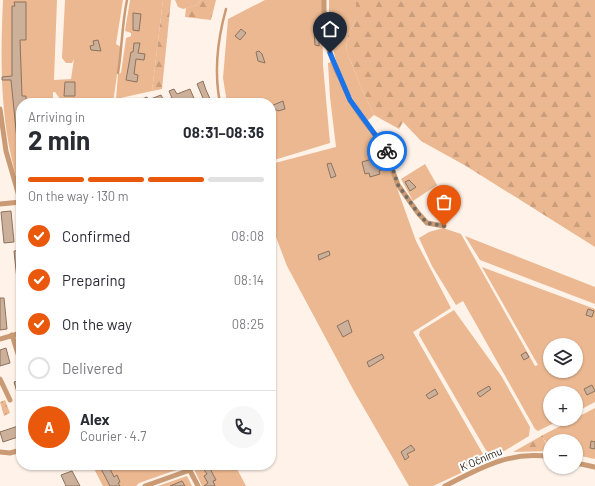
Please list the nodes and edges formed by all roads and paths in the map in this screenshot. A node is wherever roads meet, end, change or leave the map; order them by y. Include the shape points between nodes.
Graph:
1 (127, 0) edge
2 (324, 0) edge
3 (226, 9) dead end
4 (118, 73) dead end
5 (219, 98) edge
6 (0, 109) edge
7 (16, 185) edge
8 (16, 202) edge
9 (0, 204) edge
10 (444, 226) dead end
11 (16, 334) edge
12 (12, 335) junction
13 (0, 339) edge
14 (16, 348) edge
15 (0, 379) edge
16 (10, 400) dead end
17 (16, 451) edge
18 (0, 452) edge
19 (543, 457) edge
20 (583, 464) edge
21 (595, 467) edge
22 (183, 470) edge
23 (189, 470) edge
24 (145, 486) edge
25 (198, 486) edge
26 (444, 486) edge

1 - 4 lane
2 - 10 street via 327,44 350,100 383,145 398,185 418,213 427,223
3 - 5 lane via 221,29 217,81
6 - 7 street via 6,151
8 - 9 street
11 - 12 street
12 - 13 street
12 - 14 street
15 - 16 street
17 - 18 street
19 - 26 street, K Očnímu via 503,459
20 - 21 street
22 - 24 street
23 - 25 street

